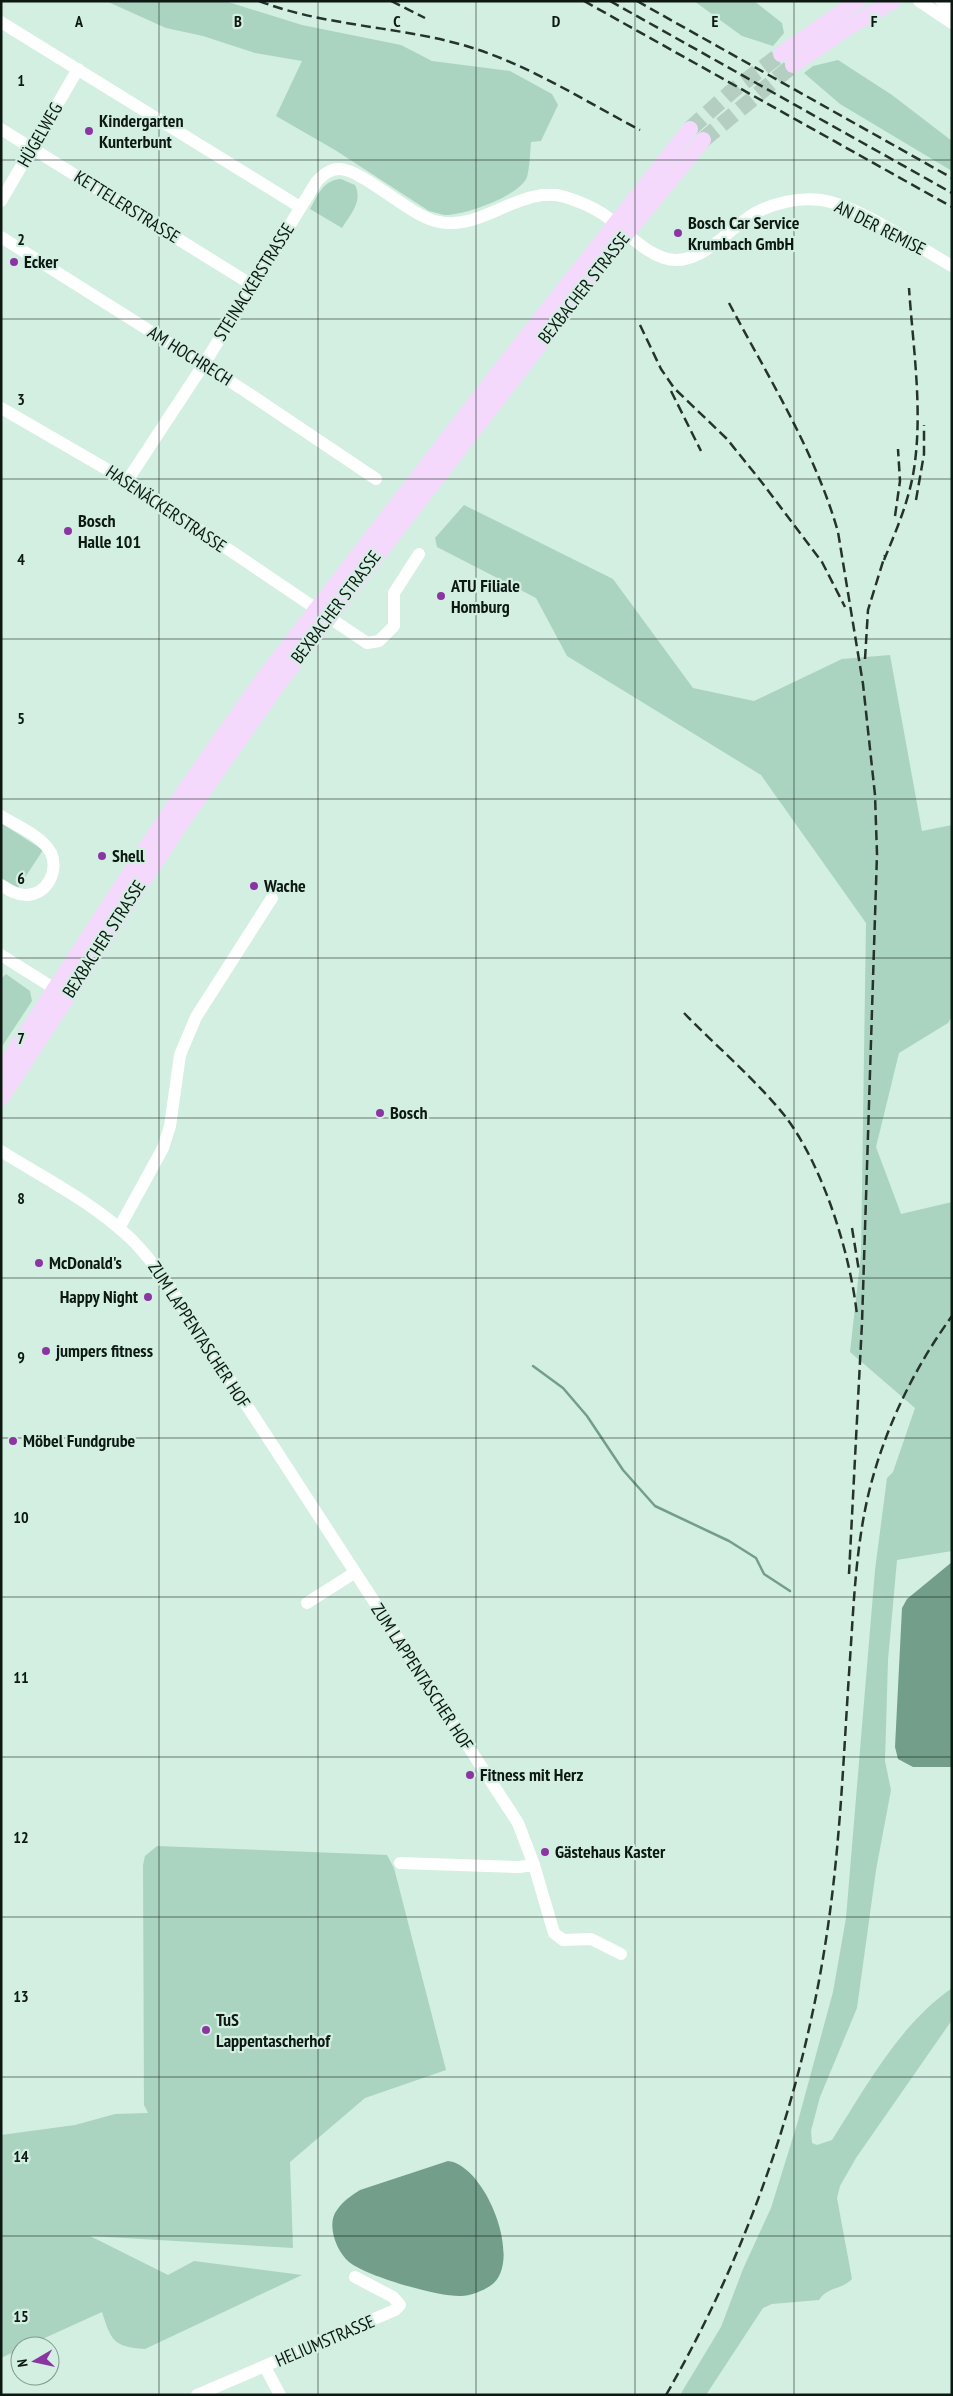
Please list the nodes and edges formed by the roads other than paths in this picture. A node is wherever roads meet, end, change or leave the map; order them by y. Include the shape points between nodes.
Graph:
1 (858, 1) edge
2 (893, 1) edge
3 (919, 1) edge
4 (941, 1) edge
5 (950, 1) edge
6 (952, 8) edge
7 (952, 12) edge
8 (1, 22) edge
9 (952, 22) edge
10 (78, 69) junction
11 (1, 129) edge
12 (690, 129) tunnel mouth
13 (703, 140) tunnel mouth
14 (33, 148) junction
15 (341, 169) joint
16 (1, 201) edge
17 (300, 207) junction
18 (621, 228) junction
19 (1, 237) edge
20 (952, 266) edge
21 (252, 285) junction
22 (204, 364) junction
23 (1, 408) edge
24 (376, 479) dead end
25 (127, 481) junction
26 (419, 554) dead end
27 (322, 613) junction
28 (1, 816) edge
29 (1, 885) edge
30 (272, 898) dead end
31 (1, 955) edge
32 (60, 993) junction
33 (1, 1072) edge
34 (1, 1098) edge
35 (1, 1151) edge
36 (120, 1228) junction
37 (354, 1573) junction
38 (307, 1603) dead end
39 (400, 1864) dead end
40 (534, 1865) junction
41 (621, 1954) dead end
42 (355, 2277) dead end
43 (265, 2367) junction
44 (197, 2395) edge
45 (280, 2395) edge

1 - 2 main road via 787,59
3 - 9 street
4 - 7 street
5 - 6 street
8 - 10 street
10 - 14 street, HÜGELWEG
10 - 17 street
11 - 14 street, KETTELERSTRASSE
12 - 18 main road, BEXBACHER STRASSE
13 - 18 main road, BEXBACHER STRASSE
14 - 16 street, HÜGELWEG
14 - 21 street, KETTELERSTRASSE
15 - 17 street, STEINACKERSTRASSE via 323,175
15 - 18 street, AN DER REMISE via 350,171 418,213 439,222 479,218 526,198 552,194 589,206
17 - 21 street, STEINACKERSTRASSE
18 - 20 street, AN DER REMISE via 665,258 683,259 707,249 740,223 774,205 796,200 820,200 864,216
18 - 27 main road, BEXBACHER STRASSE
19 - 22 street, AM HOCHRECH
21 - 22 street, STEINACKERSTRASSE
22 - 24 street, AM HOCHRECH
22 - 25 street, STEINACKERSTRASSE
23 - 25 street, HASENÄCKERSTRASSE
25 - 27 street, HASENÄCKERSTRASSE
26 - 27 street, HASENÄCKERSTRASSE via 394,593 394,626 379,641 367,643
27 - 32 main road, BEXBACHER STRASSE via 281,680
28 - 29 street via 41,841 51,853 54,863 47,886 34,894 14,893
30 - 36 street via 188,1034 180,1055 168,1133
31 - 32 street
32 - 33 main road, BEXBACHER STRASSE
32 - 34 main road, BEXBACHER STRASSE
35 - 36 street, ZUM LAPPENTASCHER HOF
36 - 37 street, ZUM LAPPENTASCHER HOF via 164,1278
37 - 38 street
37 - 40 street, ZUM LAPPENTASCHER HOF via 518,1823
39 - 40 street
40 - 41 street, ZUM LAPPENTASCHER HOF via 558,1938 591,1939
42 - 43 street, HELIUMSTRASSE via 393,2297 400,2305
43 - 44 street, HELIUMSTRASSE
43 - 45 street

